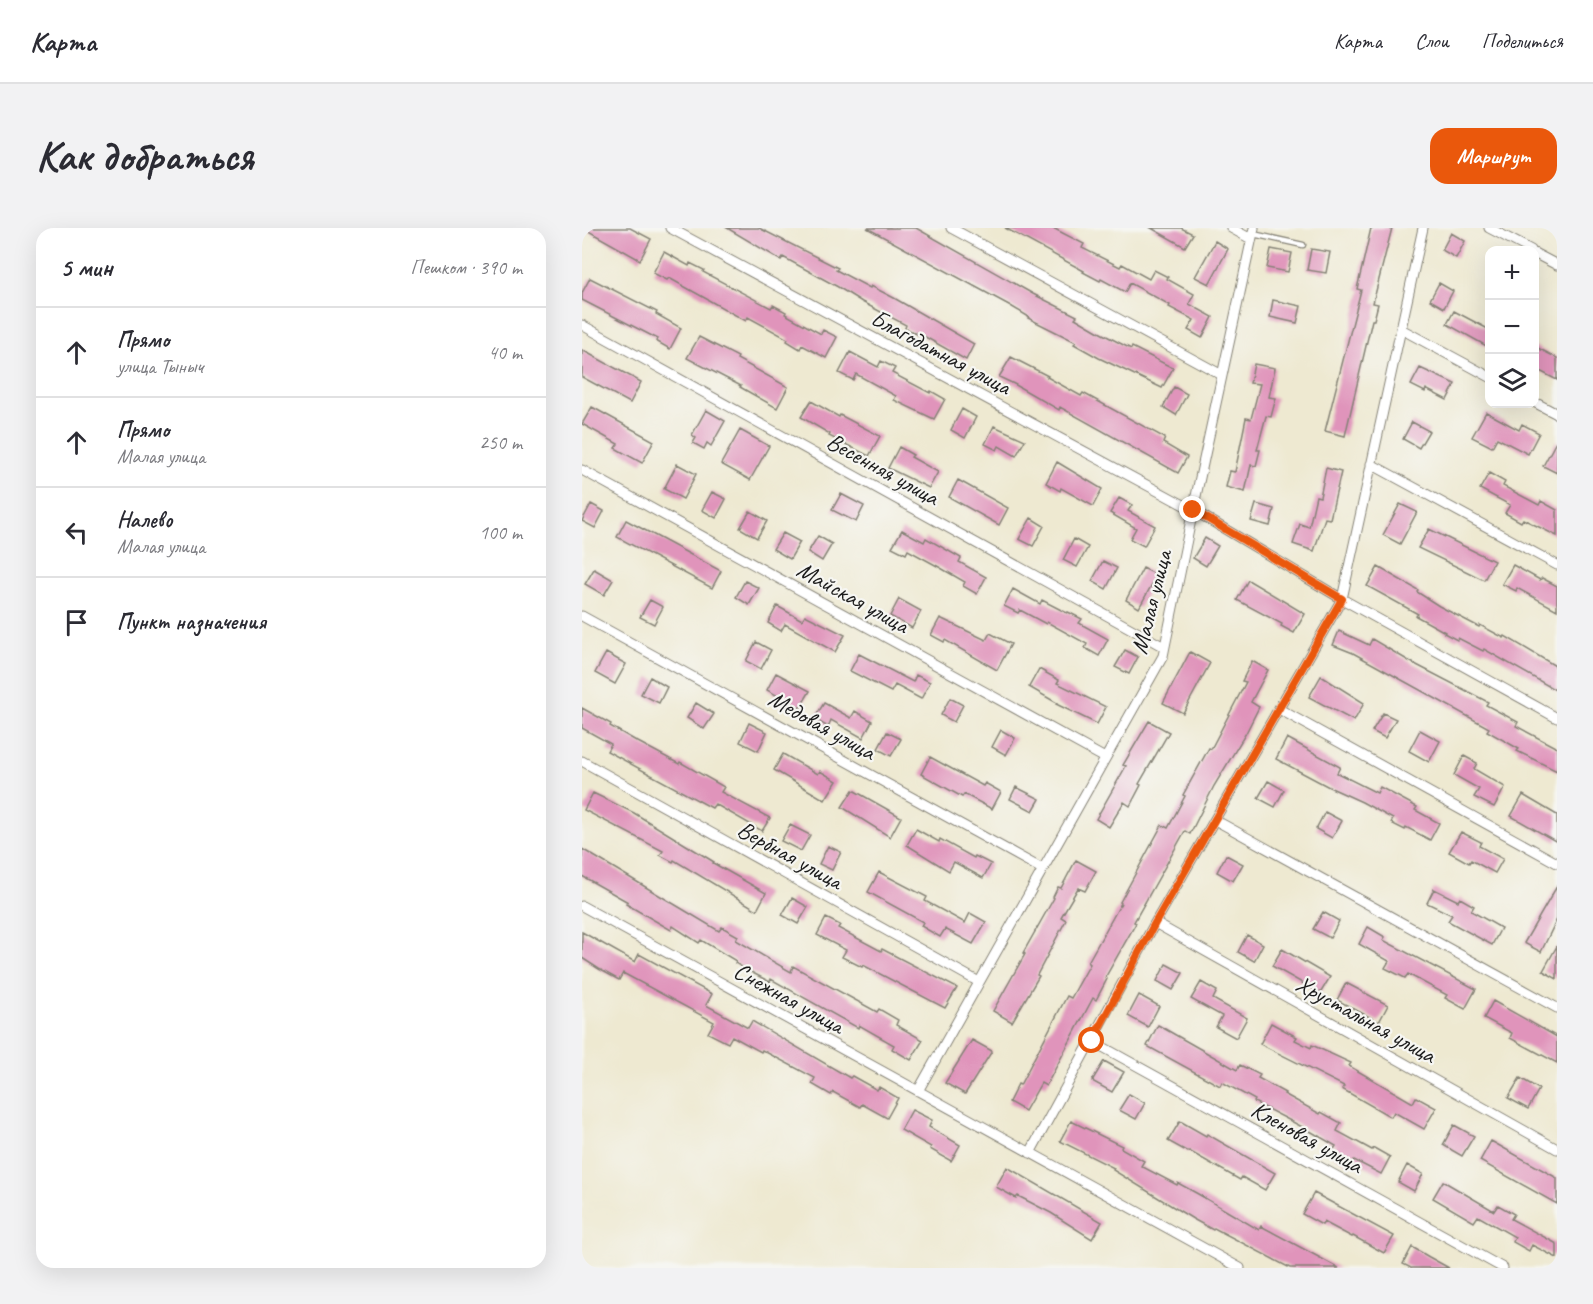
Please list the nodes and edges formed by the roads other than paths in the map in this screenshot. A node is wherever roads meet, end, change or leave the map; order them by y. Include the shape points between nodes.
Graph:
1 (670, 228) edge
2 (951, 228) edge
3 (1231, 228) edge
4 (1423, 228) edge
5 (1489, 228) edge
6 (1253, 234) edge
7 (1303, 245) dead end
8 (1523, 246) edge
9 (1539, 254) edge
10 (1557, 265) edge
11 (582, 325) edge
12 (1401, 329) junction
13 (1485, 374) edge
14 (1222, 375) junction
15 (1539, 405) edge
16 (1557, 414) edge
17 (1371, 464) junction
18 (582, 470) edge
19 (1193, 510) junction
20 (1557, 565) edge
21 (1342, 599) junction
22 (582, 616) edge
23 (1164, 646) junction
24 (1279, 709) junction
25 (1557, 718) edge
26 (1105, 758) junction
27 (582, 761) edge
28 (1215, 820) junction
29 (1557, 863) edge
30 (1042, 869) junction
31 (582, 906) edge
32 (1155, 923) junction
33 (979, 982) junction
34 (1557, 1008) edge
35 (1092, 1041) junction
36 (918, 1091) junction
37 (1557, 1149) edge
38 (1030, 1153) junction
39 (1240, 1268) edge
40 (1503, 1268) edge

1 - 19 street, Благодатная улица
2 - 14 street
3 - 6 street
4 - 12 street
5 - 8 street
6 - 7 lane
6 - 14 street, Малая улица
9 - 10 street
11 - 23 street, Весенняя улица
12 - 13 street
12 - 17 street
14 - 19 street, Малая улица
15 - 16 street
17 - 20 street
17 - 21 street
18 - 26 street, Майская улица
19 - 21 street
19 - 23 street, Малая улица
21 - 24 street
21 - 25 street
22 - 30 street, Медовая улица
23 - 26 street, Малая улица
24 - 28 street
24 - 29 street
26 - 30 street, Малая улица
27 - 33 street, Вербная улица
28 - 32 street
28 - 34 street
30 - 33 street, Малая улица
31 - 36 street, Снежная улица
32 - 35 street
32 - 37 street, Хрустальная улица
33 - 36 street, Малая улица
35 - 38 street
35 - 40 street, Кленовая улица
36 - 38 street, Снежная улица
38 - 39 street, Снежная улица

